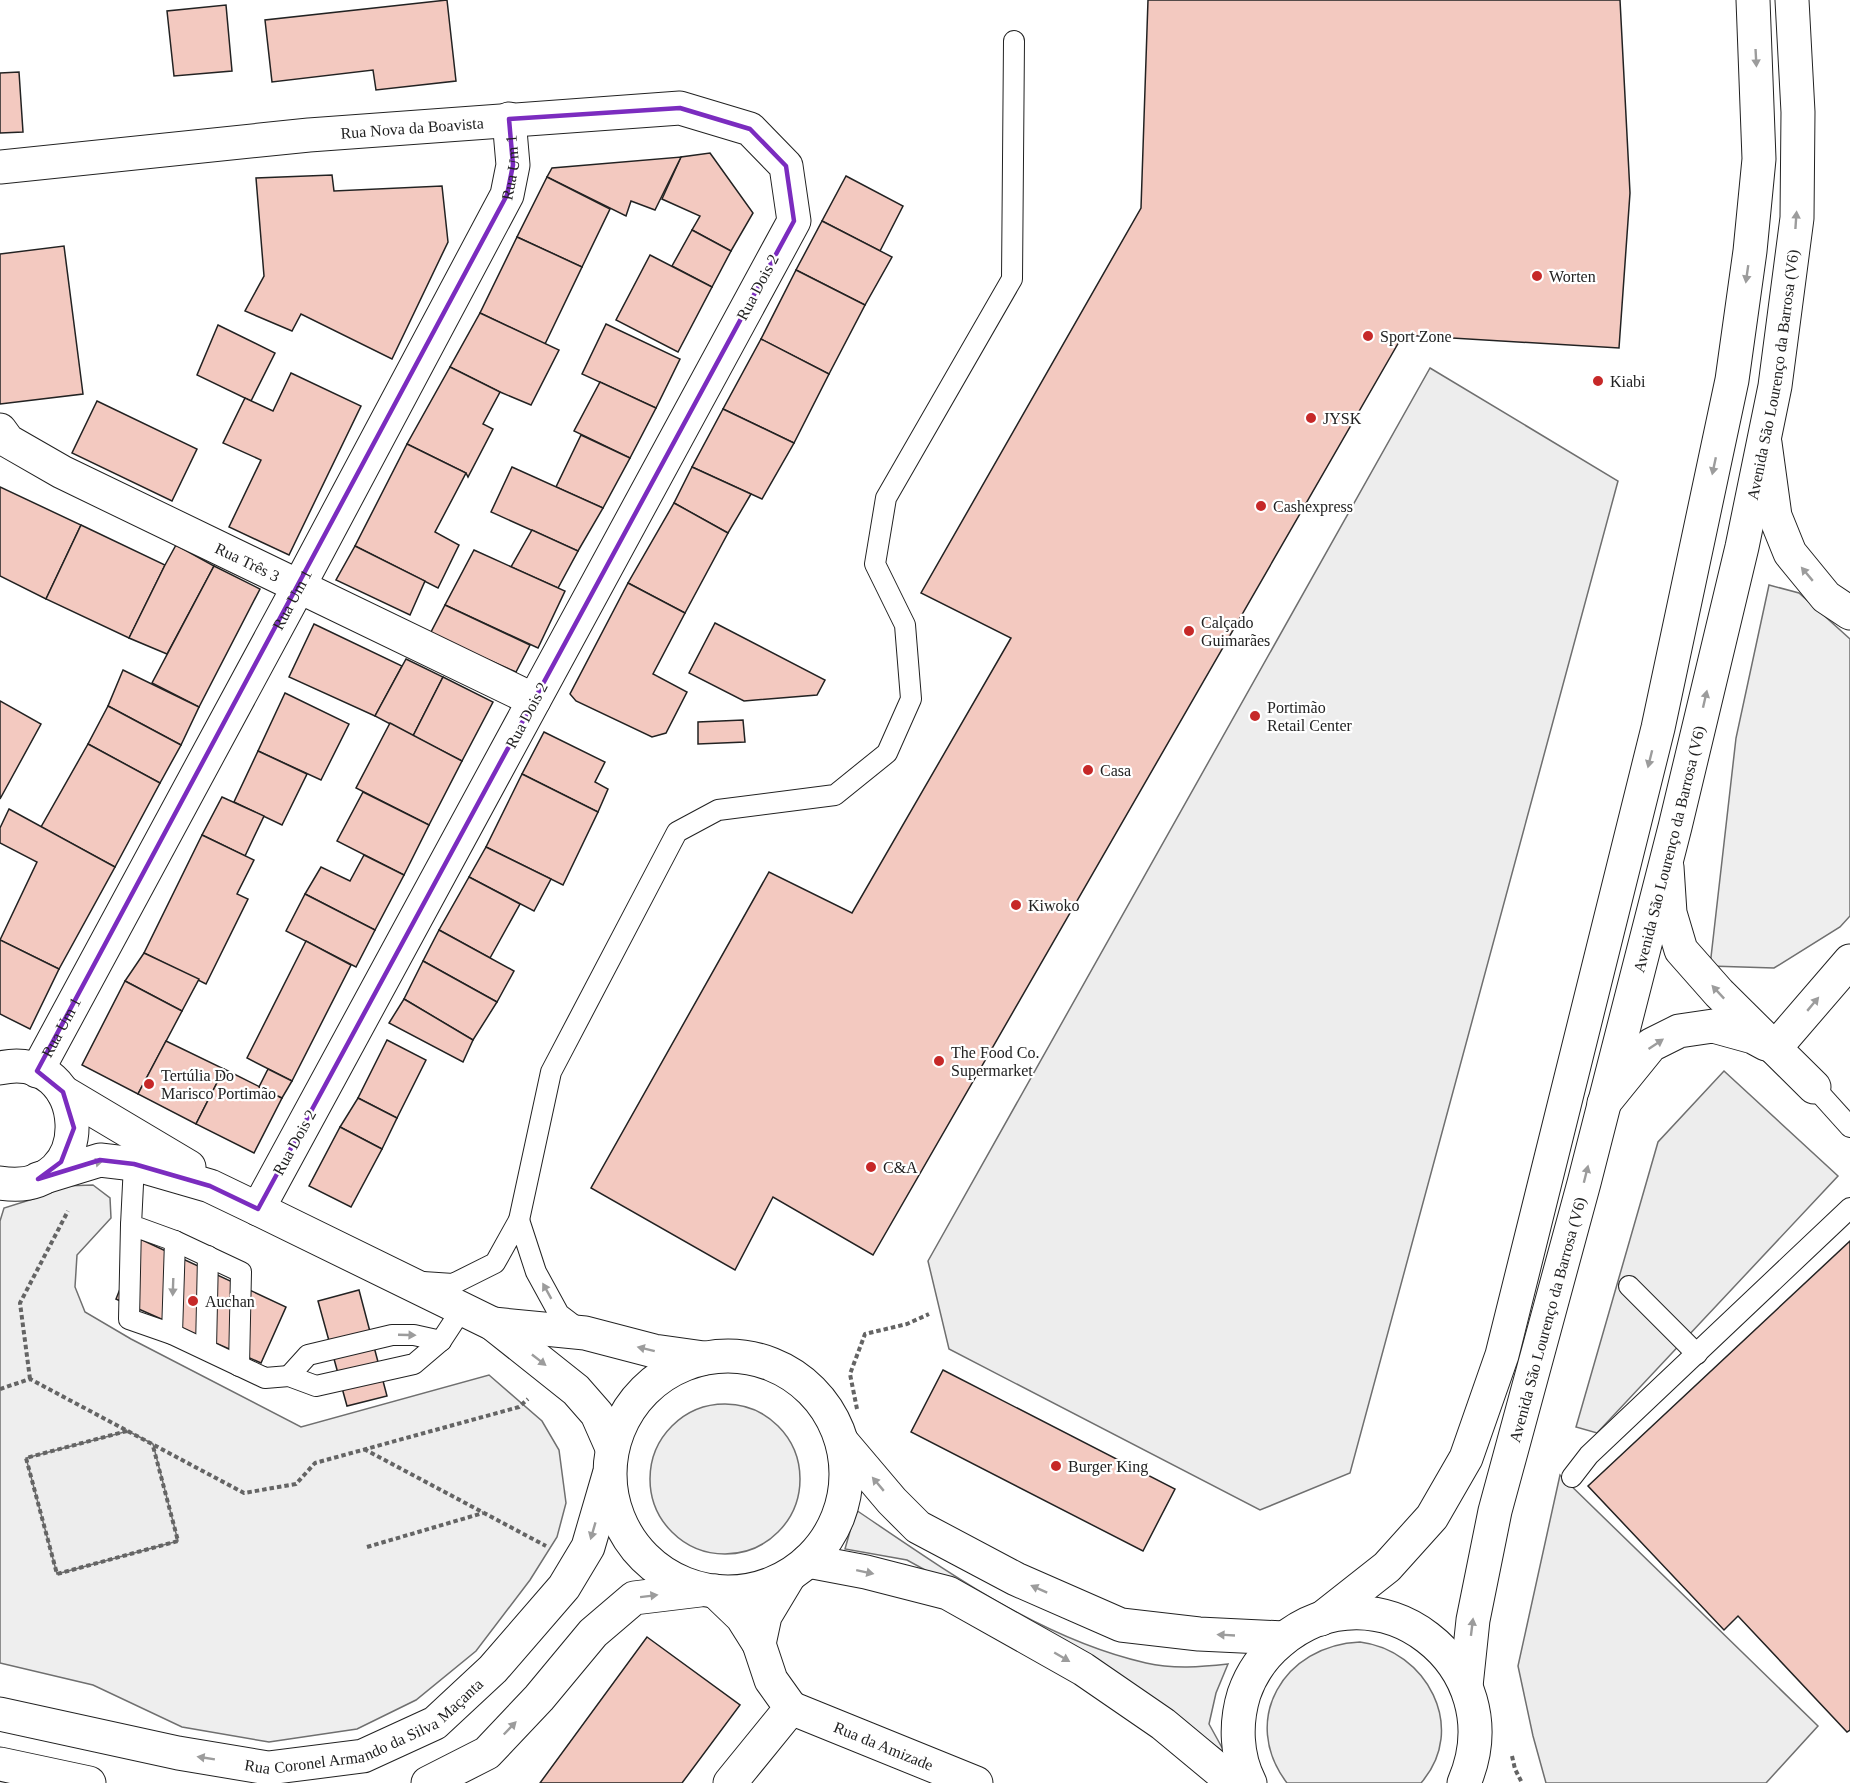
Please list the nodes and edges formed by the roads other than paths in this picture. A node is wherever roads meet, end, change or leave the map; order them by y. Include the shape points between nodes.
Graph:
1 (1753, 0) edge
2 (1792, 0) edge
3 (1014, 41) dead end
4 (509, 119) junction
5 (0, 167) edge
6 (794, 220) joint
7 (0, 430) edge
8 (1764, 438) junction
9 (299, 586) junction
10 (1850, 613) edge
11 (534, 700) junction
12 (1666, 860) junction
13 (1850, 961) edge
14 (1775, 1048) junction
15 (11, 1067) edge
16 (1814, 1087) joint
17 (63, 1092) junction
18 (1604, 1103) junction
19 (1850, 1127) edge
20 (134, 1164) junction
21 (39, 1179) junction
22 (0, 1183) edge
23 (1850, 1208) edge
24 (258, 1209) junction
25 (519, 1220) junction
26 (131, 1225) junction
27 (175, 1240) junction
28 (208, 1256) junction
29 (407, 1282) junction
30 (1629, 1286) dead end
31 (462, 1309) junction
32 (493, 1324) junction
33 (172, 1334) junction
34 (585, 1334) junction
35 (441, 1341) junction
36 (206, 1349) junction
37 (1697, 1354) junction
38 (704, 1358) junction
39 (238, 1366) junction
40 (289, 1376) junction
41 (851, 1431) junction
42 (611, 1462) junction
43 (1572, 1477) dead end
44 (799, 1568) junction
45 (709, 1590) junction
46 (1321, 1619) junction
47 (1284, 1638) junction
48 (759, 1644) junction
49 (1466, 1686) junction
50 (791, 1708) junction
51 (0, 1714) edge
52 (1475, 1744) junction
53 (487, 1752) junction
54 (0, 1764) edge
55 (736, 1781) edge
56 (89, 1783) edge
57 (428, 1783) edge
58 (463, 1783) edge
59 (976, 1783) edge
60 (1234, 1783) edge
61 (1250, 1783) edge
62 (1464, 1783) edge
63 (1494, 1783) edge

1 -> 46 main road via 1758,159 1732,380 1658,728 1502,1355 1466,1458 1432,1517 1388,1567
8 -> 2 main road, Avenida São Lourenço da Barrosa (V6) via 1775,386 1797,218 1798,112
3 - 25 lane via 1012,279 886,498 875,564 905,625 911,699 887,753 835,795 718,810 677,832 551,1072
4 - 5 main road, Rua Nova da Boavista
4 - 6 main road, Rua Nova da Boavista via 680,108 750,129 786,166
4 - 9 main road, Rua Um 1 via 513,165 507,195
6 - 11 main road, Rua Dois 2
7 - 9 main road, Rua Três 3 via 8,441 62,472
10 -> 8 main road via 1826,597 1790,554 1775,516
12 -> 8 main road, Avenida São Lourenço da Barrosa (V6) via 1742,547
9 - 11 main road, Rua Três 3
9 - 15 main road, Rua Um 1
11 - 24 main road, Rua Dois 2
14 -> 12 main road via 1682,950 1670,914
12 - 18 main road, Avenida São Lourenço da Barrosa (V6)
14 -> 13 main road
14 - 16 main road
18 -> 14 main road via 1651,1045 1679,1031 1713,1026 1753,1037
15 - 17 main road via 47,1076
16 - 19 lane
17 - 21 main road via 71,1106 71,1144 61,1162
17 - 24 main road
49 -> 18 main road, Avenida São Lourenço da Barrosa (V6) via 1473,1620 1495,1510
21 -> 20 main road via 100,1160
20 - 24 main road via 210,1186
20 - 26 lane
21 - 22 main road via 26,1184
23 - 37 lane
24 - 29 main road
25 - 29 lane via 495,1263 453,1284
34 -> 25 lane via 559,1314 536,1272
26 - 27 lane
26 - 33 lane via 129,1319
27 - 28 lane
27 -> 33 lane
28 - 36 lane
28 - 39 lane via 241,1272
29 - 31 main road
30 - 37 lane
31 - 32 main road
31 - 35 lane
32 - 34 main road
32 -> 42 main road via 576,1390 597,1414
33 - 36 lane
38 -> 34 main road via 654,1351
40 -> 35 lane via 308,1355 392,1335
35 - 40 lane via 414,1364 358,1378 316,1386
36 - 39 lane
37 - 43 lane via 1589,1455
38 - 41 main road via 729,1356 762,1361 792,1375 818,1396 832,1418
38 - 42 main road, Rua Coronel Armando da Silva Maçanta via 672,1370 645,1390 624,1417
39 - 40 lane via 265,1378
41 - 44 main road via 842,1506 829,1536
47 -> 41 main road via 1120,1625 1016,1579 918,1527 892,1501
42 - 45 main road via 616,1514 636,1549 666,1574
42 -> 51 main road, Rua Coronel Armando da Silva Maçanta via 588,1547 564,1587 493,1669 435,1723 363,1756 268,1768 178,1753
44 - 45 main road via 756,1589
44 - 48 main road via 765,1616
44 -> 60 main road via 866,1572 948,1593 1083,1670 1163,1724
45 - 48 main road via 742,1617
53 -> 45 main road via 593,1633 634,1598
46 - 47 main road
46 - 49 main road via 1367,1614 1404,1624 1437,1644
47 - 61 main road via 1258,1666 1242,1701 1238,1740
48 - 50 main road via 771,1680
49 - 52 main road via 1475,1714
50 - 55 main road
50 - 59 main road, Rua da Amizade
52 - 62 main road
52 - 63 main road
53 - 57 main road
53 - 58 main road
54 - 56 main road

